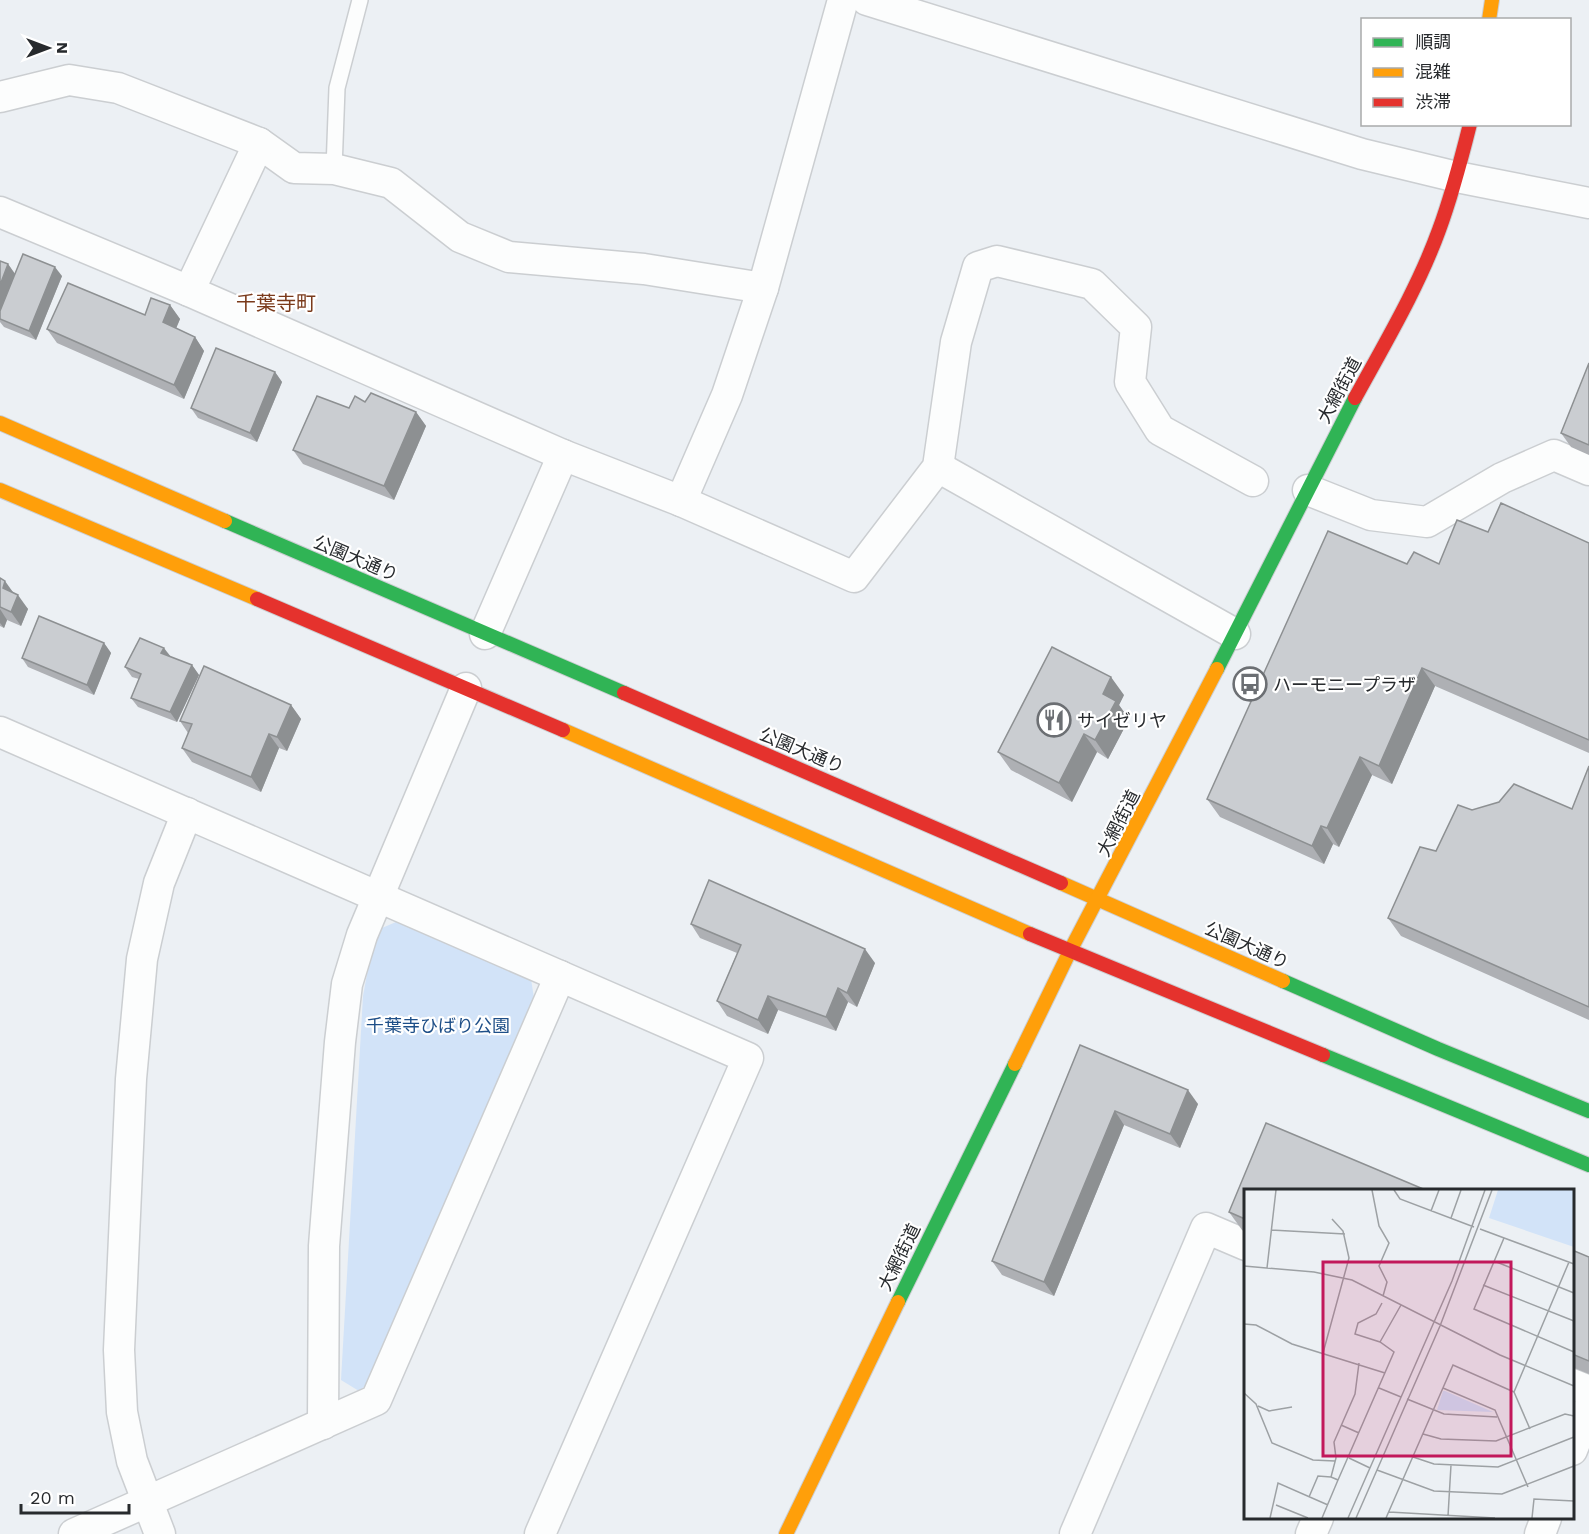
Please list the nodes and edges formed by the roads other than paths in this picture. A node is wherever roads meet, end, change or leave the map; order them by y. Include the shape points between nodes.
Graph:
1 (360, 0) edge
2 (843, 0) edge
3 (867, 0) edge
4 (1492, 0) edge
5 (1489, 18) edge
6 (0, 97) edge
7 (1470, 126) edge
8 (259, 143) junction
9 (334, 169) junction
10 (1457, 177) junction
11 (1589, 203) edge
12 (0, 212) edge
13 (763, 288) junction
14 (189, 291) junction
15 (0, 423) edge
16 (563, 455) junction
17 (938, 467) junction
18 (1589, 470) edge
19 (1253, 481) dead end
20 (0, 490) edge
21 (1308, 490) junction
22 (681, 501) junction
23 (485, 633) junction
24 (1235, 633) junction
25 (466, 688) junction
26 (0, 732) edge
27 (186, 813) junction
28 (378, 896) junction
29 (1099, 899) junction
30 (1070, 951) junction
31 (560, 976) junction
32 (1589, 1111) edge
33 (1589, 1165) edge
34 (1244, 1245) edge
35 (1574, 1385) edge
36 (1589, 1391) edge
37 (1589, 1408) edge
38 (323, 1424) junction
39 (1574, 1445) edge
40 (148, 1503) junction
41 (1318, 1519) edge
42 (1546, 1519) edge
43 (74, 1534) edge
44 (160, 1534) edge
45 (540, 1534) edge
46 (786, 1534) edge
47 (1075, 1534) edge
48 (1311, 1534) edge
49 (1540, 1534) edge

1 - 9 lane via 337,88
2 - 13 street
3 - 10 street via 1362,154
4 - 5 street
6 - 8 street via 69,80 118,88
7 - 10 street, 大網街道
8 - 9 street via 294,168
8 - 14 street
9 - 13 street via 391,183 460,237 509,257 644,269
10 - 11 street
10 - 21 street, 大網街道 via 1439,231 1406,304
12 - 14 street
13 - 22 street via 727,395
14 - 16 street
15 - 23 street, 公園大通り
16 - 22 street
16 - 23 street
17 - 19 street via 956,342 978,267 998,261 1092,284 1136,327 1130,382 1160,430
17 - 22 street via 854,577
17 - 24 street
18 - 21 street via 1554,455 1502,478 1427,522 1371,515
20 - 25 street
21 - 24 street, 大網街道
23 - 29 street, 公園大通り
24 - 29 street, 大網街道
25 - 28 street
25 - 30 street
26 - 27 street
27 - 28 street
27 - 40 street via 159,884 142,959 131,1079 119,1350 122,1412 132,1461
28 - 31 street
28 - 38 street via 347,984 340,1042 324,1245
29 - 30 street, 大網街道
29 - 32 street, 公園大通り via 1438,1049
30 - 33 street
30 - 46 street, 大網街道
31 - 38 street via 376,1400
31 - 45 street via 748,1058
34 - 47 street via 1206,1228
35 - 36 street
37 - 39 street
38 - 40 street
40 - 43 street
40 - 44 street
41 - 48 street
42 - 49 street

